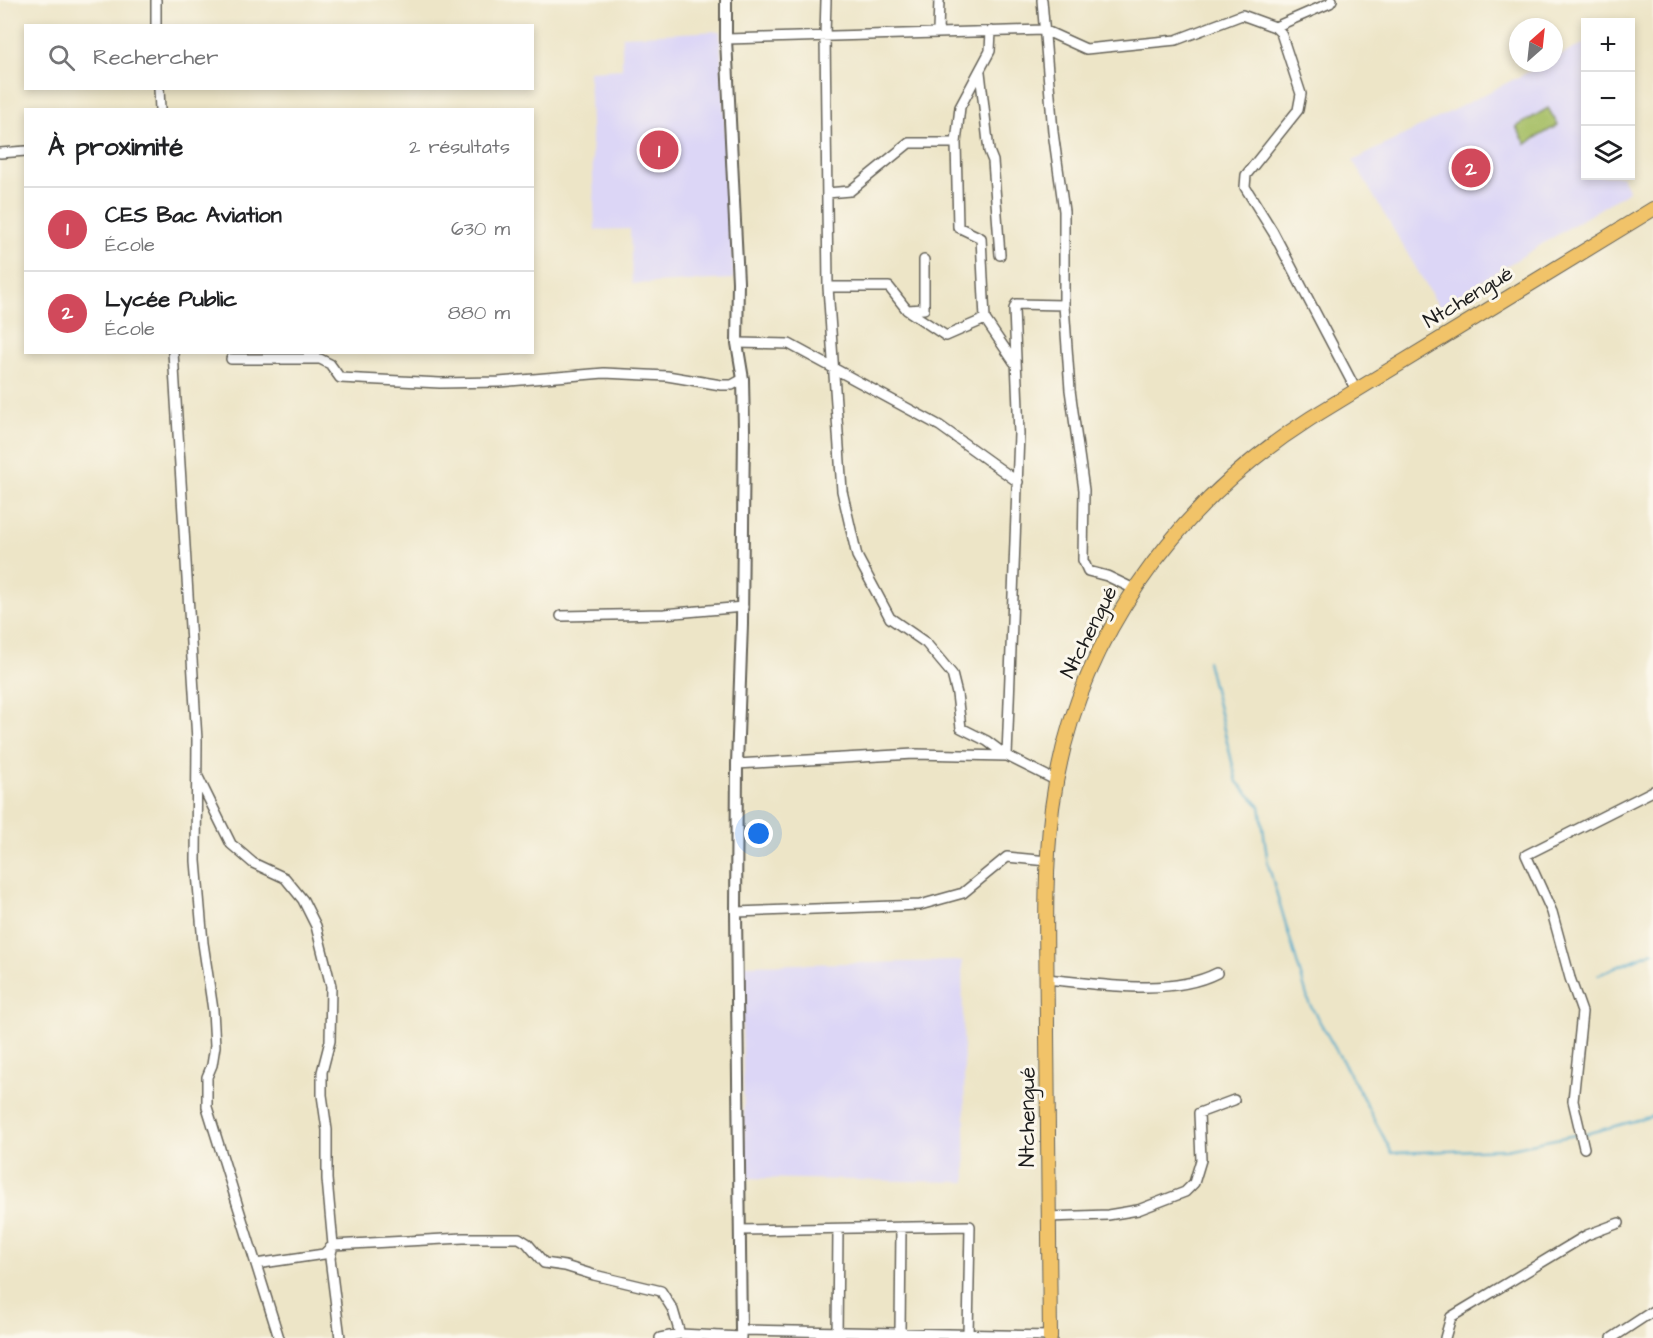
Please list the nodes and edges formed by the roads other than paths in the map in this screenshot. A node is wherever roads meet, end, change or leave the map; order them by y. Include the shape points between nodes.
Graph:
1 (156, 0) edge
2 (726, 0) edge
3 (826, 0) edge
4 (939, 0) edge
5 (1042, 0) edge
6 (1332, 0) edge
7 (156, 24) edge
8 (1275, 27) junction
9 (1044, 30) junction
10 (991, 31) junction
11 (938, 32) junction
12 (825, 35) junction
13 (726, 39) junction
14 (980, 72) junction
15 (159, 90) edge
16 (160, 108) edge
17 (956, 143) junction
18 (24, 151) edge
19 (0, 153) edge
20 (826, 193) junction
21 (1653, 209) edge
22 (1000, 255) dead end
23 (924, 260) dead end
24 (828, 286) junction
25 (1064, 304) junction
26 (907, 309) junction
27 (985, 319) junction
28 (737, 343) junction
29 (173, 354) edge
30 (231, 359) dead end
31 (1016, 364) junction
32 (835, 369) junction
33 (743, 379) junction
34 (1356, 390) junction
35 (1018, 482) junction
36 (1134, 589) junction
37 (742, 607) junction
38 (561, 616) dead end
39 (1007, 756) junction
40 (737, 764) junction
41 (196, 775) junction
42 (1057, 782) junction
43 (1653, 791) edge
44 (1048, 861) junction
45 (736, 912) junction
46 (1217, 972) dead end
47 (1047, 979) junction
48 (1234, 1100) dead end
49 (1584, 1148) dead end
50 (1048, 1217) junction
51 (1619, 1222) dead end
52 (901, 1227) junction
53 (838, 1229) junction
54 (740, 1230) junction
55 (333, 1245) junction
56 (256, 1264) junction
57 (1653, 1311) edge
58 (900, 1332) junction
59 (680, 1334) junction
60 (741, 1335) edge
61 (837, 1335) edge
62 (968, 1335) junction
63 (1050, 1337) edge
64 (279, 1338) edge
65 (340, 1338) edge
66 (660, 1338) edge
67 (1445, 1338) edge
68 (1612, 1338) edge

1 - 7 street
2 - 13 street
3 - 12 street
4 - 11 street
5 - 9 street
6 - 8 street
8 - 9 street via 1242,15 1176,40 1086,49
8 - 34 street via 1281,33 1301,102 1246,175 1245,187
9 - 10 street
9 - 25 street via 1064,211
10 - 11 street
10 - 14 street via 990,51
11 - 12 street
12 - 13 street
12 - 20 street
13 - 28 street via 738,282
14 - 17 street via 960,107
14 - 22 street via 993,161
15 - 16 street
17 - 20 street via 909,143 850,191
17 - 27 street via 958,228 981,238
18 - 19 street
20 - 24 street
21 - 34 main road, Ntchengué
23 - 26 street via 924,309
24 - 26 street via 889,287
24 - 32 street
25 - 31 street via 1016,304
25 - 36 street via 1070,390 1084,490 1083,560 1088,571
26 - 27 street via 946,336
27 - 31 street
28 - 32 street via 789,344
28 - 33 street
29 - 41 street
30 - 33 street via 320,359 330,364 340,378 440,383 604,373 667,376 721,385
31 - 35 street
32 - 35 street via 940,426
32 - 39 street via 842,491 857,556 890,618 926,643 952,674 961,728
33 - 37 street
34 - 36 main road, Ntchengué via 1288,432 1235,473 1174,535
35 - 39 street
36 - 42 main road, Ntchengué via 1084,684
37 - 38 street via 664,614
37 - 40 street
39 - 40 street via 914,754
39 - 42 street
40 - 45 street
41 - 55 street via 231,844 254,863 285,878 303,900 316,926 332,986 330,1041 322,1072 322,1095
41 - 56 street via 196,861 215,1046 207,1077 207,1107
42 - 44 main road, Ntchengué
43 - 49 street via 1526,855 1552,912 1582,1012 1573,1101
44 - 45 street via 1007,857 963,893 920,904
44 - 47 main road, Ntchengué
45 - 54 street
46 - 47 street via 1170,986
47 - 50 main road, Ntchengué
48 - 50 street via 1199,1113 1201,1160 1194,1183 1185,1191 1138,1210
50 - 63 main road, Ntchengué
51 - 67 street via 1587,1235 1451,1317
52 - 53 street
52 - 58 street
52 - 62 street via 970,1226
53 - 54 street
53 - 61 street
54 - 60 street
55 - 56 street via 324,1254
55 - 59 street via 519,1238 544,1263 662,1291
55 - 65 street via 330,1258
56 - 64 street
57 - 68 street
58 - 61 street
58 - 62 street
59 - 60 street
59 - 66 street
60 - 61 street
62 - 63 street

